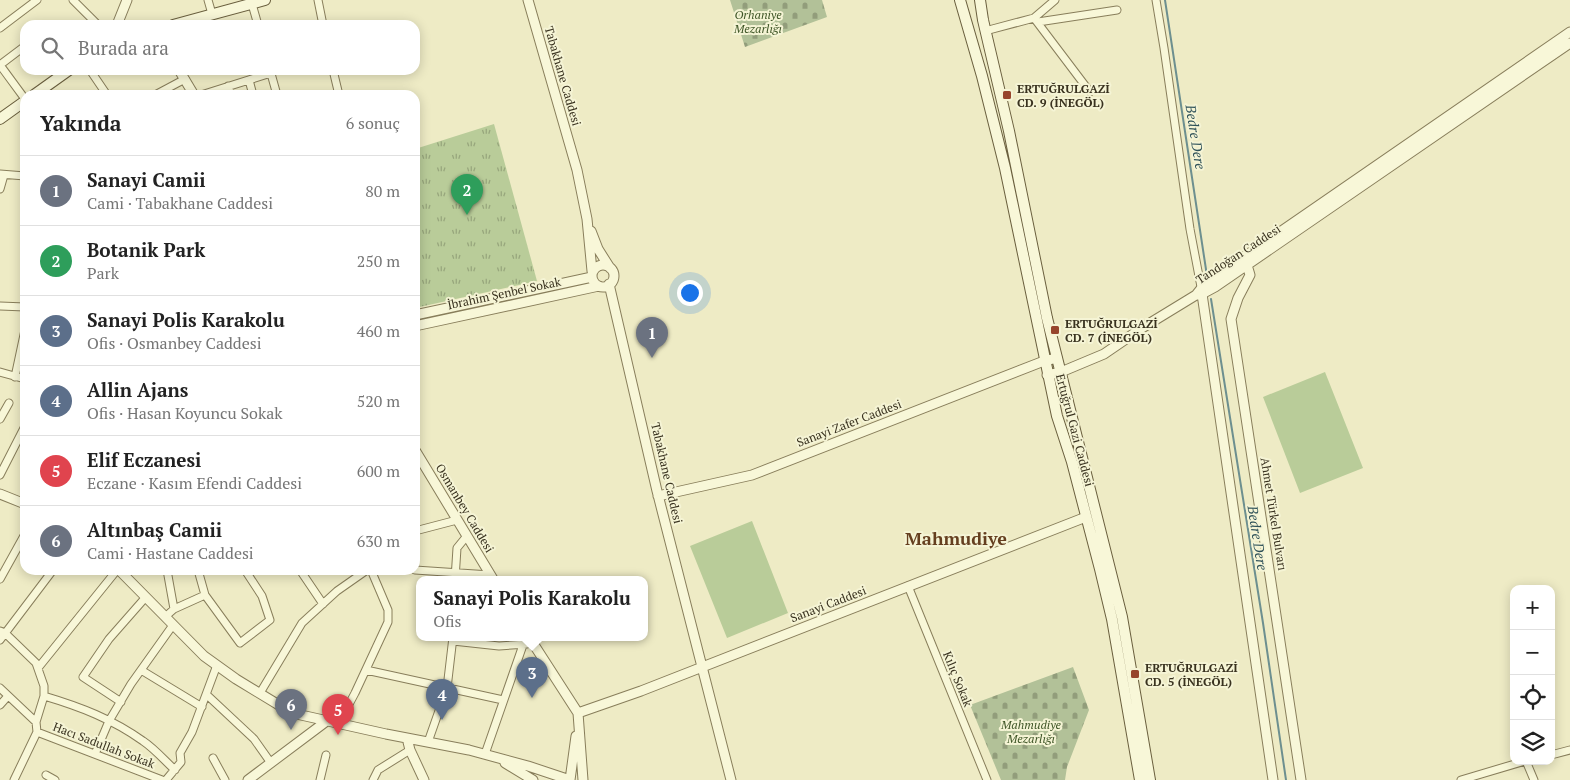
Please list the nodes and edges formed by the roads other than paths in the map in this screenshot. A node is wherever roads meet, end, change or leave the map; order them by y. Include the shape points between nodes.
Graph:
1 (37, 0) edge
2 (72, 0) edge
3 (126, 0) edge
4 (208, 0) edge
5 (265, 0) edge
6 (318, 0) edge
7 (528, 0) edge
8 (960, 0) edge
9 (980, 0) edge
10 (1055, 0) edge
11 (1156, 0) edge
12 (252, 4) junction
13 (1117, 10) dead end
14 (212, 14) junction
15 (93, 20) edge
16 (121, 20) edge
17 (191, 20) edge
18 (257, 20) edge
19 (322, 20) edge
20 (1036, 20) junction
21 (0, 28) edge
22 (985, 31) junction
23 (1570, 32) edge
24 (1570, 43) edge
25 (20, 50) edge
26 (0, 64) edge
27 (63, 75) edge
28 (93, 75) edge
29 (183, 75) edge
30 (263, 75) edge
31 (272, 75) edge
32 (334, 75) edge
33 (185, 78) junction
34 (249, 80) junction
35 (228, 86) junction
36 (44, 90) edge
37 (104, 90) edge
38 (164, 90) edge
39 (191, 90) edge
40 (216, 90) edge
41 (229, 90) edge
42 (252, 90) edge
43 (276, 90) edge
44 (338, 90) edge
45 (1090, 92) dead end
46 (20, 93) edge
47 (20, 104) edge
48 (12, 110) junction
49 (0, 119) edge
50 (0, 125) edge
51 (2, 175) edge
52 (20, 176) edge
53 (0, 189) edge
54 (587, 219) junction
55 (1242, 263) junction
56 (611, 269) junction
57 (592, 274) junction
58 (609, 284) junction
59 (598, 286) junction
60 (1200, 292) junction
61 (0, 306) edge
62 (20, 307) edge
63 (476, 307) junction
64 (420, 314) edge
65 (420, 324) edge
66 (20, 356) edge
67 (1057, 358) junction
68 (1044, 361) junction
69 (0, 372) edge
70 (1061, 372) junction
71 (1047, 375) junction
72 (16, 377) junction
73 (20, 378) edge
74 (8, 403) dead end
75 (0, 420) edge
76 (20, 436) edge
77 (420, 463) edge
78 (0, 475) edge
79 (0, 494) edge
80 (658, 496) junction
81 (20, 502) edge
82 (1091, 516) junction
83 (456, 520) junction
84 (420, 529) edge
85 (466, 537) junction
86 (20, 548) edge
87 (420, 571) edge
88 (49, 575) edge
89 (114, 575) edge
90 (123, 575) edge
91 (168, 575) edge
92 (199, 575) edge
93 (249, 575) edge
94 (303, 575) edge
95 (360, 575) edge
96 (373, 575) edge
97 (455, 576) edge
98 (491, 576) edge
99 (0, 579) edge
100 (908, 586) junction
101 (205, 595) junction
102 (145, 598) junction
103 (323, 604) junction
104 (174, 609) junction
105 (165, 617) junction
106 (173, 625) junction
107 (3, 632) edge
108 (0, 640) edge
109 (453, 641) edge
110 (466, 641) edge
111 (529, 641) edge
112 (532, 641) edge
113 (523, 645) junction
114 (217, 665) junction
115 (702, 667) junction
116 (38, 668) junction
117 (141, 670) junction
118 (366, 670) junction
119 (0, 688) edge
120 (447, 688) junction
121 (260, 693) junction
122 (206, 695) junction
123 (8, 696) junction
124 (44, 696) junction
125 (503, 700) junction
126 (120, 702) junction
127 (0, 705) edge
128 (202, 707) junction
129 (578, 713) junction
130 (328, 720) junction
131 (110, 721) junction
132 (36, 722) junction
133 (339, 723) junction
134 (37, 732) junction
135 (407, 738) junction
136 (428, 742) junction
137 (410, 750) junction
138 (1570, 750) edge
139 (95, 754) junction
140 (485, 754) junction
141 (1555, 754) edge
142 (326, 755) dead end
143 (496, 757) junction
144 (213, 758) dead end
145 (271, 763) junction
146 (1512, 765) edge
147 (1528, 765) edge
148 (175, 770) junction
149 (46, 775) dead end
150 (321, 778) edge
151 (14, 780) edge
152 (55, 780) edge
153 (162, 780) edge
154 (166, 780) edge
155 (225, 780) edge
156 (248, 780) edge
157 (330, 780) edge
158 (373, 780) edge
159 (424, 780) edge
160 (533, 780) edge
161 (570, 780) edge
162 (583, 780) edge
163 (730, 780) edge
164 (987, 780) edge
165 (1140, 780) edge
166 (1150, 780) edge
167 (1273, 780) edge
168 (1302, 780) edge
169 (1461, 780) edge
170 (1534, 780) edge

1 - 21 street
2 - 15 street
3 - 16 street
4 - 14 street
5 - 12 main road
6 - 19 street
7 - 54 street, Tabakhane Caddesi via 577,170
8 - 68 main road, Ertuğrul Gazi Caddesi via 1005,168
9 - 22 main road, Ertuğrul Gazi Caddesi
10 - 20 street
11 - 60 street
12 - 14 main road
12 - 18 street
13 - 20 street
14 - 17 main road
20 - 22 street
20 - 45 street
22 - 67 main road, Ertuğrul Gazi Caddesi
23 - 55 street, Tandoğan Caddesi
24 - 55 street, Tandoğan Caddesi
25 - 26 street
26 - 46 street
27 - 36 main road
28 - 37 street
29 - 33 street
30 - 34 street
31 - 43 street
32 - 44 street
33 - 38 street
33 - 39 street
34 - 35 street
34 - 42 street
35 - 40 street
35 - 41 street
47 - 48 main road
48 - 49 main road
48 - 50 main road
51 - 52 street
51 - 53 street
54 - 56 street via 598,249
54 - 57 street
55 - 60 street, Tandoğan Caddesi
55 - 168 street, Ahmet Türkel Bulvarı via 1250,275 1231,319
56 - 57 street via 602,265
56 - 58 street via 614,275
57 - 59 street
57 - 63 street, İbrahim Şenbel Sokak
58 - 59 street
58 - 80 street, Tabakhane Caddesi
59 - 63 street, İbrahim Şenbel Sokak
60 - 70 street, Tandoğan Caddesi via 1104,354
60 - 167 street
61 - 62 street
63 - 64 street, İbrahim Şenbel Sokak
63 - 65 street, İbrahim Şenbel Sokak
66 - 72 street
67 - 68 street, Sanayi Zafer Caddesi
67 - 70 main road, Ertuğrul Gazi Caddesi
68 - 71 main road, Ertuğrul Gazi Caddesi
68 - 80 street, Sanayi Zafer Caddesi via 752,475
69 - 72 street
70 - 71 street, Tandoğan Caddesi
70 - 82 main road, Ertuğrul Gazi Caddesi
71 - 82 main road, Ertuğrul Gazi Caddesi via 1057,416
72 - 73 street
74 - 75 street
76 - 78 street
77 - 83 street, Osmanbey Caddesi
79 - 81 street
80 - 115 street, Tabakhane Caddesi
82 - 100 street, Sanayi Caddesi
82 - 165 main road, Ertuğrul Gazi Caddesi
82 - 166 main road, Ertuğrul Gazi Caddesi via 1122,617
83 - 84 street
83 - 85 street, Osmanbey Caddesi
85 - 97 street via 457,548
85 - 98 street, Osmanbey Caddesi
86 - 99 street
87 - 97 street
88 - 107 street
89 - 116 street
90 - 102 street
91 - 104 street
92 - 101 street
93 - 101 street via 264,601 270,620 240,643
94 - 103 street
95 - 103 street
96 - 118 street via 388,610 388,622
100 - 115 street, Sanayi Caddesi
100 - 164 street, Kılıç Sokak
101 - 104 street
102 - 105 street
102 - 126 street via 108,639 83,677
103 - 121 street via 302,623
104 - 105 street
105 - 106 street
106 - 114 street
106 - 117 street
107 - 108 street
107 - 116 street
109 - 120 street
110 - 113 street via 499,646
111 - 113 street
112 - 129 street
113 - 125 street
114 - 121 street
114 - 122 street
115 - 129 street, Sanayi Caddesi
115 - 163 street, Tabakhane Caddesi
116 - 124 street
117 - 126 street
117 - 128 street
118 - 120 street
118 - 133 street
119 - 123 street
120 - 125 street
120 - 136 street
121 - 130 street via 292,713
122 - 128 street
122 - 145 street via 254,739
123 - 127 street
123 - 132 street
124 - 131 street
124 - 132 street
125 - 140 street
126 - 131 street
128 - 148 street
129 - 161 street
129 - 162 street
130 - 133 street
130 - 145 street
131 - 139 street
131 - 148 street via 145,742
132 - 134 street
133 - 135 street
134 - 139 street, Hacı Sadullah Sokak
134 - 151 street
135 - 136 street
135 - 137 street
136 - 140 street
137 - 158 street via 378,770
137 - 159 street
138 - 141 street
139 - 153 street, Hacı Sadullah Sokak
140 - 143 street
142 - 150 street
143 - 160 street
143 - 161 street
144 - 155 street
145 - 156 street
146 - 169 street
147 - 170 street
148 - 154 street
149 - 152 street
150 - 157 street

